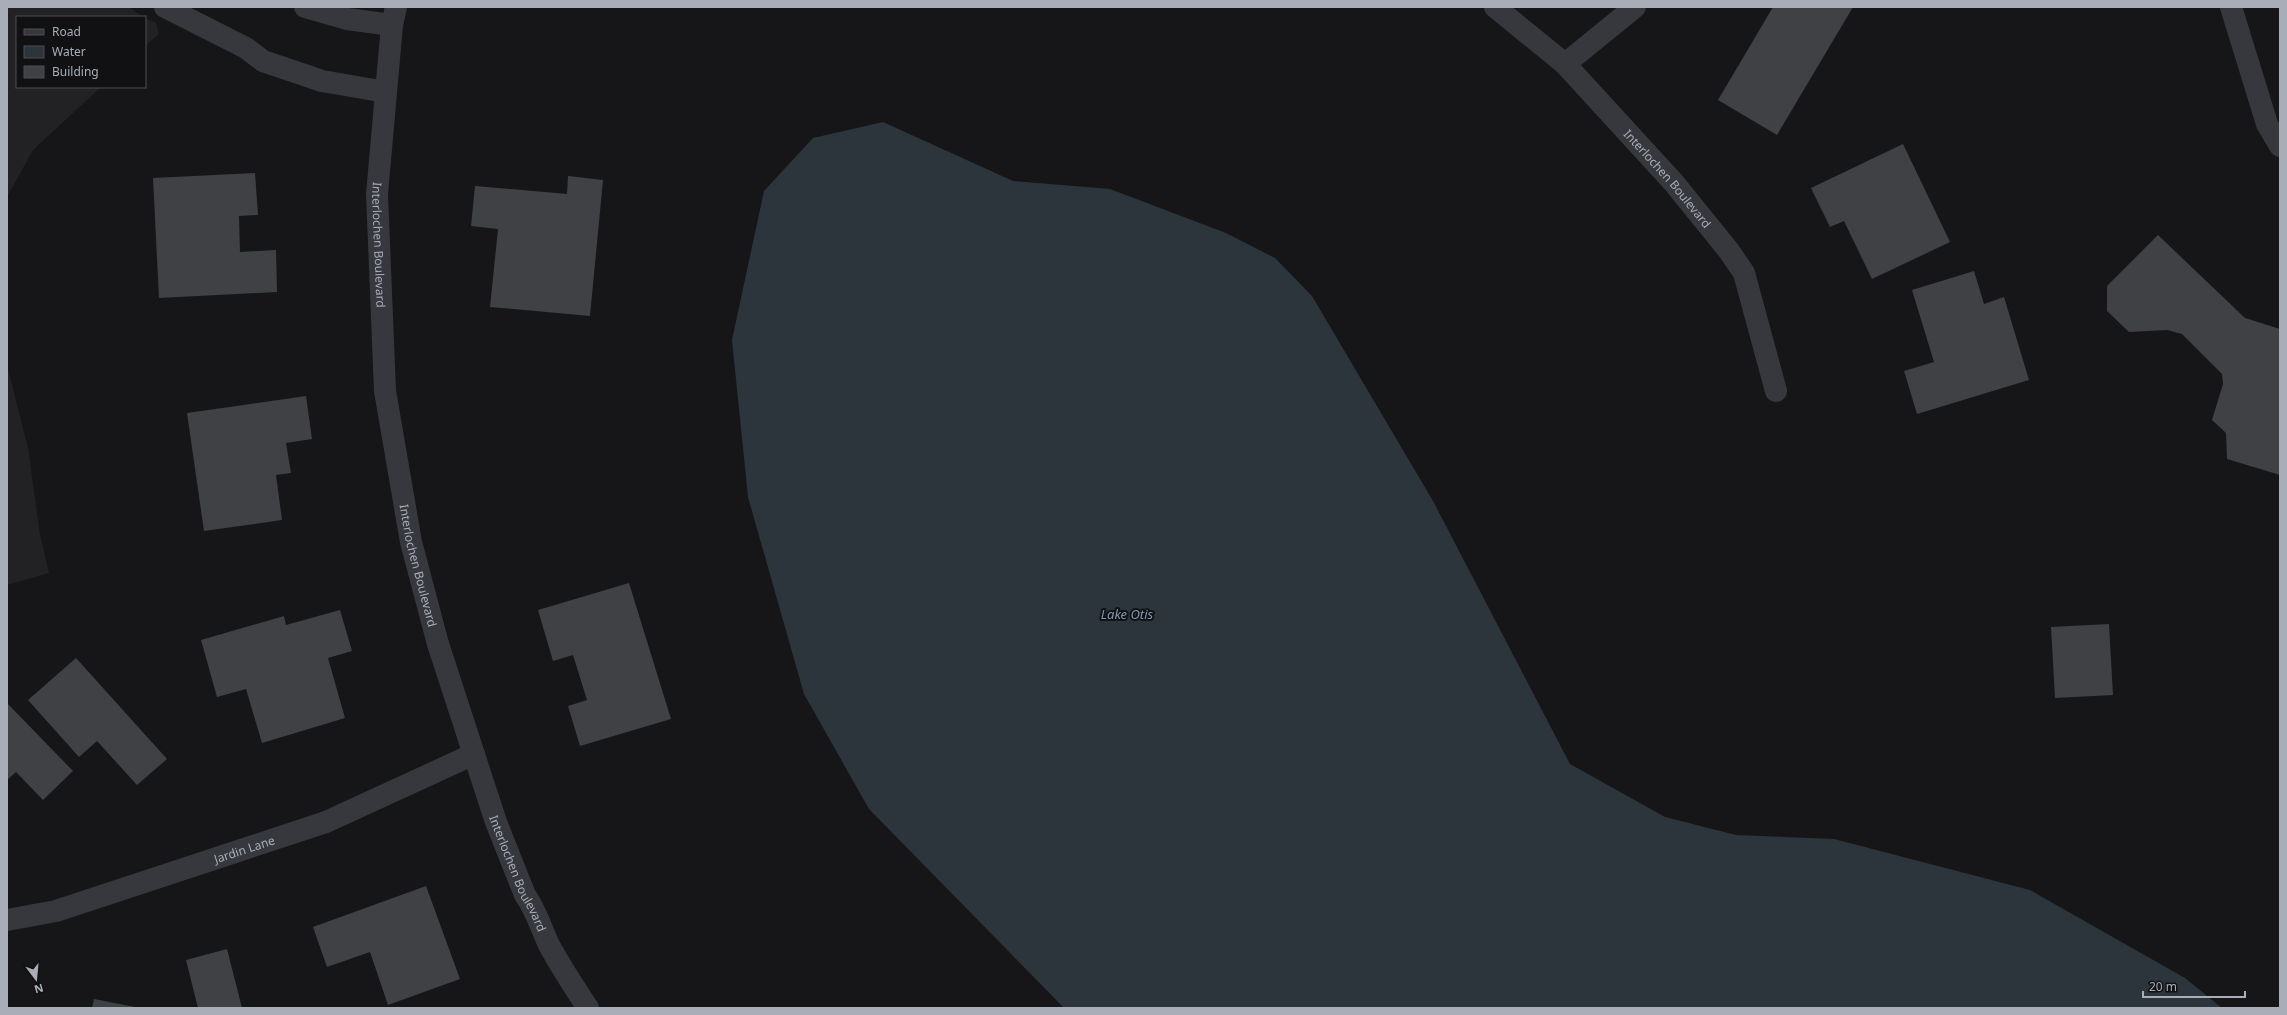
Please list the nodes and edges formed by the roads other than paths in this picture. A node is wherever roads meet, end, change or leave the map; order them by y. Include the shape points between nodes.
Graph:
1 (165, 7) edge
2 (305, 7) edge
3 (1495, 7) edge
4 (1635, 7) edge
5 (2231, 7) edge
6 (394, 16) edge
7 (1565, 64) junction
8 (386, 92) junction
9 (2280, 146) edge
10 (1776, 391) dead end
11 (474, 754) junction
12 (7, 920) edge
13 (588, 1008) edge

1 - 8 street via 246,48 263,61 322,81
2 - 6 street, Interlochen Boulevard via 347,19
3 - 7 street, Interlochen Boulevard
4 - 7 street
5 - 9 street via 2267,124
6 - 8 street, Interlochen Boulevard
7 - 10 street, Interlochen Boulevard via 1674,183 1744,273
8 - 11 street, Interlochen Boulevard via 377,194 385,391 411,542 438,644
11 - 12 street, Jardin Lane via 326,822 64,908
11 - 13 street, Interlochen Boulevard via 496,822 525,895 573,988

